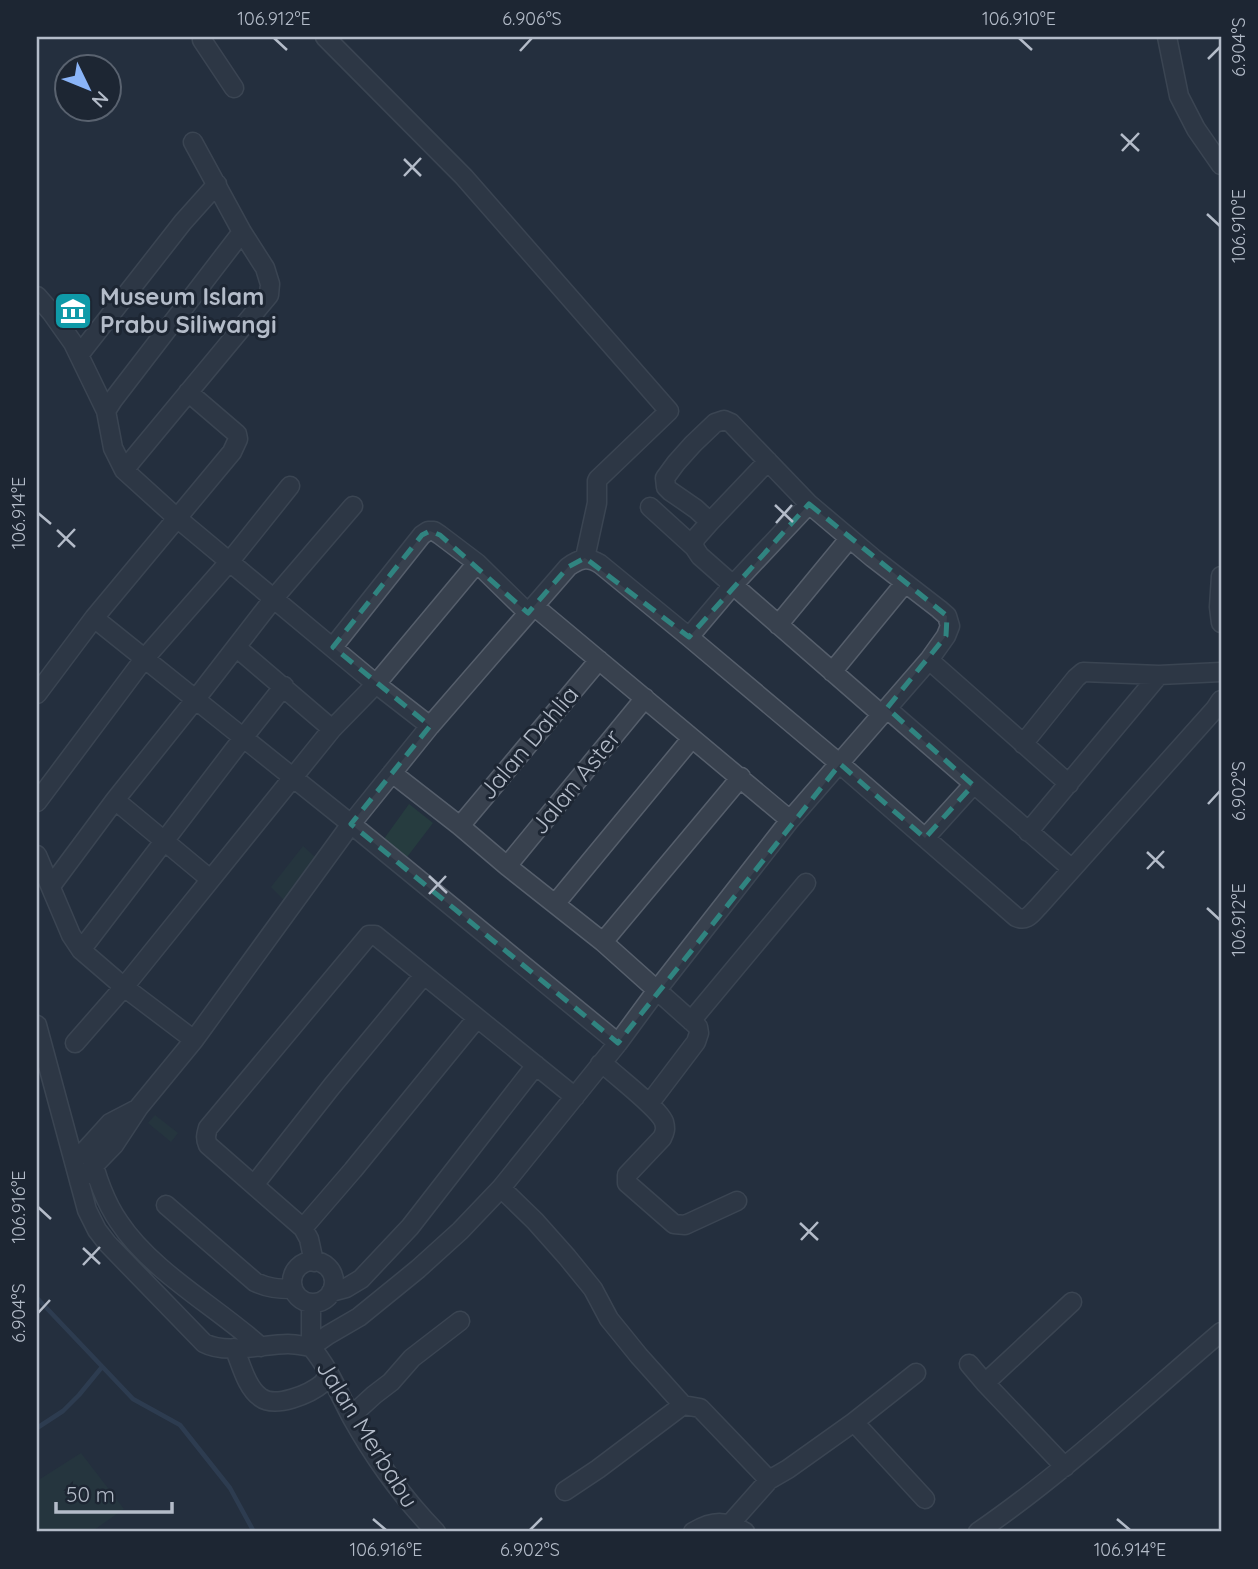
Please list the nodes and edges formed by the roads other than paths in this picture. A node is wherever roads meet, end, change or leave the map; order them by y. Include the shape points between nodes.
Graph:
1 (203, 37) edge
2 (325, 37) edge
3 (1167, 37) edge
4 (234, 88) dead end
5 (192, 142) dead end
6 (1221, 165) edge
7 (217, 184) junction
8 (243, 233) junction
9 (37, 296) edge
10 (79, 355) junction
11 (188, 391) junction
12 (106, 411) junction
13 (768, 461) junction
14 (124, 470) junction
15 (290, 486) dead end
16 (809, 503) junction
17 (353, 506) dead end
18 (650, 507) dead end
19 (177, 518) junction
20 (710, 522) junction
21 (849, 539) junction
22 (694, 547) junction
23 (585, 558) junction
24 (230, 561) junction
25 (477, 563) junction
26 (1221, 576) edge
27 (905, 583) junction
28 (733, 585) junction
29 (274, 598) junction
30 (531, 609) junction
31 (94, 618) junction
32 (1221, 623) edge
33 (778, 625) junction
34 (689, 637) junction
35 (236, 647) junction
36 (333, 647) junction
37 (144, 659) junction
38 (599, 660) junction
39 (929, 660) junction
40 (832, 672) junction
41 (1221, 672) edge
42 (1159, 675) junction
43 (376, 684) junction
44 (284, 687) junction
45 (37, 694) edge
46 (645, 698) junction
47 (195, 700) junction
48 (1221, 700) edge
49 (884, 712) junction
50 (430, 726) junction
51 (332, 729) junction
52 (243, 738) junction
53 (692, 738) junction
54 (1023, 744) junction
55 (840, 764) junction
56 (393, 773) junction
57 (292, 777) junction
58 (741, 777) junction
59 (1069, 784) junction
60 (973, 785) junction
61 (115, 800) junction
62 (37, 802) edge
63 (790, 820) junction
64 (351, 824) junction
65 (460, 826) junction
66 (1028, 832) junction
67 (925, 838) junction
68 (164, 840) junction
69 (37, 855) edge
70 (507, 866) junction
71 (1072, 869) junction
72 (210, 879) junction
73 (806, 883) dead end
74 (51, 886) junction
75 (555, 904) junction
76 (603, 942) junction
77 (81, 950) junction
78 (424, 975) junction
79 (124, 987) junction
80 (657, 989) junction
81 (477, 1018) junction
82 (691, 1021) junction
83 (37, 1025) edge
84 (194, 1040) junction
85 (75, 1043) dead end
86 (618, 1043) junction
87 (600, 1064) junction
88 (536, 1065) junction
89 (575, 1097) junction
90 (649, 1104) junction
91 (139, 1107) junction
92 (89, 1146) junction
93 (74, 1161) junction
94 (94, 1166) junction
95 (79, 1181) junction
96 (254, 1185) junction
97 (501, 1188) junction
98 (737, 1201) dead end
99 (166, 1205) dead end
100 (303, 1228) junction
101 (314, 1262) junction
102 (293, 1289) junction
103 (331, 1292) junction
104 (311, 1303) junction
105 (1072, 1303) dead end
106 (460, 1321) dead end
107 (1221, 1332) edge
108 (311, 1347) junction
109 (234, 1348) junction
110 (261, 1348) junction
111 (969, 1364) dead end
112 (329, 1373) junction
113 (916, 1373) dead end
114 (985, 1383) junction
115 (683, 1405) junction
116 (351, 1416) junction
117 (853, 1422) junction
118 (1065, 1467) junction
119 (769, 1480) junction
120 (565, 1491) dead end
121 (925, 1499) dead end
122 (738, 1528) edge
123 (436, 1532) edge
124 (693, 1532) edge
125 (978, 1532) edge

1 - 4 street
2 - 23 street via 464,177 668,411 598,478
3 - 6 street via 1179,96
5 - 7 street
7 - 8 street
7 - 10 street
8 - 11 street via 265,268 269,295
8 - 12 street
9 - 10 street
10 - 12 street
11 - 14 street
11 - 19 street via 237,433 238,439
12 - 14 street via 113,448
13 - 16 street
13 - 20 street
13 - 20 street via 724,420 693,444 665,483
14 - 19 street
15 - 24 street
16 - 21 street
16 - 28 street
17 - 29 street
18 - 22 street
19 - 24 street
19 - 31 street
20 - 22 street
21 - 27 street
21 - 33 street
22 - 28 street
23 - 30 street via 568,567
23 - 34 street via 600,564
24 - 29 street
24 - 37 street
25 - 30 street
25 - 36 street via 434,531 425,532
25 - 43 street
26 - 32 street
27 - 39 street via 939,609 950,626
27 - 40 street
28 - 33 street
28 - 34 street
29 - 35 street
29 - 36 street
30 - 38 street
30 - 50 street
31 - 37 street
31 - 45 street
33 - 40 street
34 - 55 street
35 - 44 street
35 - 47 street
36 - 43 street
37 - 47 street
37 - 62 street
38 - 46 street
38 - 65 street, Jalan Dahlia
39 - 49 street
39 - 54 street
40 - 49 street
41 - 42 street
42 - 54 street via 1083,672
42 - 59 street
43 - 50 street
43 - 51 street
44 - 51 street
44 - 52 street
46 - 53 street
46 - 70 street, Jalan Aster
47 - 52 street
47 - 61 street
48 - 71 street
49 - 55 street
49 - 60 street via 892,713
50 - 56 street
51 - 57 street
52 - 57 street
52 - 68 street
53 - 58 street
53 - 75 street
54 - 59 street
55 - 63 street
55 - 67 street
56 - 64 street
56 - 65 street
57 - 64 street
57 - 72 street
58 - 63 street
58 - 76 street
59 - 66 street
60 - 66 street
60 - 67 street
61 - 68 street
61 - 74 street
63 - 80 street
64 - 84 street
64 - 86 street
65 - 70 street
66 - 71 street
67 - 71 street via 1022,919
68 - 72 street
68 - 77 street
69 - 74 street
70 - 75 street
72 - 79 street
73 - 82 street
74 - 77 street
75 - 76 street
76 - 80 street
77 - 79 street
78 - 81 street
78 - 96 street
78 - 96 street via 375,935 369,935 208,1128 208,1145
79 - 84 street
79 - 85 street
80 - 82 street
80 - 86 street
81 - 88 street
81 - 100 street
82 - 90 street via 698,1027 698,1038
83 - 93 street, Jalan Merbabu
84 - 91 street
86 - 87 street
87 - 89 street
87 - 90 street
88 - 89 street
88 - 103 street via 410,1227 360,1279
89 - 97 street
90 - 98 street via 662,1118 665,1130 627,1175 627,1183 674,1224 685,1225
91 - 92 street via 110,1123
91 - 94 street
92 - 93 street
92 - 94 street
93 - 95 street, Jalan Merbabu
94 - 95 street
94 - 110 street via 104,1196 141,1249
95 - 109 street, Jalan Merbabu via 87,1210 107,1243 204,1343
96 - 100 street
97 - 108 street via 418,1269 359,1317
97 - 115 street via 593,1289 615,1327
99 - 102 street via 255,1282
100 - 101 street
101 - 102 street via 306,1262 294,1273
101 - 103 street via 333,1275
102 - 104 street
103 - 104 street
104 - 108 street
105 - 114 street
106 - 116 street via 412,1358
107 - 118 street
108 - 110 street, Jalan Merbabu
108 - 112 street, Jalan Merbabu
109 - 110 street, Jalan Merbabu
109 - 112 street via 262,1399 296,1397 322,1383
111 - 114 street
112 - 116 street, Jalan Merbabu
113 - 117 street
114 - 118 street
115 - 119 street via 700,1408
115 - 120 street
116 - 123 street, Jalan Merbabu via 390,1479
117 - 119 street
117 - 121 street
118 - 125 street
119 - 122 street
122 - 124 street via 711,1524

